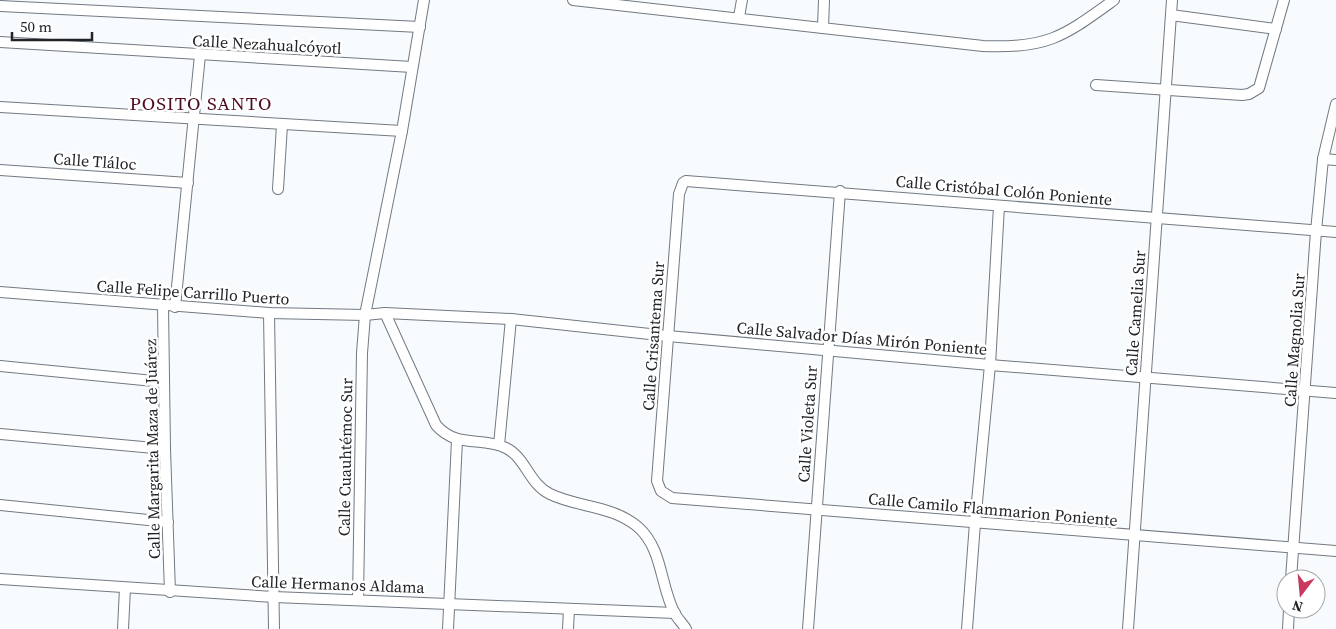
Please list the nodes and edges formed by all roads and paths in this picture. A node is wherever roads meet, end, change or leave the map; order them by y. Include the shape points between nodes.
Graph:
1 (424, 0) edge
2 (573, 0) edge
3 (742, 0) edge
4 (824, 0) edge
5 (1114, 0) edge
6 (1172, 0) edge
7 (1284, 0) edge
8 (0, 6) edge
9 (1171, 15) junction
10 (740, 17) junction
11 (420, 27) junction
12 (823, 28) junction
13 (1276, 29) junction
14 (0, 42) edge
15 (200, 55) junction
16 (412, 67) junction
17 (1096, 86) dead end
18 (1166, 90) junction
19 (1336, 104) edge
20 (0, 107) edge
21 (195, 117) junction
22 (282, 125) junction
23 (402, 132) junction
24 (1323, 160) junction
25 (1336, 160) edge
26 (0, 170) edge
27 (188, 183) junction
28 (278, 188) dead end
29 (840, 191) junction
30 (679, 194) joint
31 (999, 206) junction
32 (1158, 218) junction
33 (1316, 230) junction
34 (1336, 232) edge
35 (0, 292) edge
36 (163, 306) junction
37 (175, 306) junction
38 (269, 313) junction
39 (385, 313) junction
40 (365, 315) junction
41 (511, 319) junction
42 (668, 336) junction
43 (828, 350) junction
44 (990, 365) junction
45 (0, 366) edge
46 (1145, 378) junction
47 (164, 382) junction
48 (1306, 390) junction
49 (1336, 393) edge
50 (0, 434) edge
51 (457, 440) junction
52 (499, 445) junction
53 (165, 449) junction
54 (657, 481) joint
55 (0, 505) edge
56 (816, 510) junction
57 (168, 522) junction
58 (975, 523) junction
59 (1135, 537) junction
60 (1294, 549) junction
61 (1336, 551) edge
62 (1292, 569) edge
63 (0, 579) edge
64 (125, 588) junction
65 (170, 592) junction
66 (274, 598) junction
67 (358, 600) junction
68 (449, 604) junction
69 (569, 609) junction
70 (675, 613) junction
71 (123, 629) edge
72 (274, 629) edge
73 (448, 629) edge
74 (568, 629) edge
75 (686, 629) edge
76 (808, 629) edge
77 (967, 629) edge
78 (1128, 629) edge

1 - 11 street, Calle Cuauhtémoc Sur
2 - 10 street
3 - 10 street
4 - 12 street
5 - 12 street via 1069,32 1042,43 1014,48
6 - 9 street, Calle Camelia Sur
7 - 13 street
8 - 11 street
9 - 13 street
9 - 18 street, Calle Camelia Sur
10 - 12 street
11 - 16 street, Calle Cuauhtémoc Sur
13 - 18 street via 1259,88 1255,92 1242,95
14 - 15 street, Calle Nezahualcóyotl
15 - 16 street, Calle Nezahualcóyotl
15 - 21 street
16 - 23 street, Calle Cuauhtémoc Sur
17 - 18 street
18 - 32 street, Calle Camelia Sur
19 - 24 street, Calle Magnolia Sur
20 - 21 street
21 - 22 street
21 - 27 street
22 - 23 street
22 - 28 street
23 - 40 street, Calle Cuauhtémoc Sur
24 - 25 street
24 - 33 street, Calle Magnolia Sur
26 - 27 street, Calle Tláloc
27 - 37 street
29 - 30 street, Calle Cristóbal Colón Poniente via 691,180 682,183
29 - 31 street, Calle Cristóbal Colón Poniente
29 - 43 street, Calle Violeta Sur
30 - 42 street, Calle Crisantema Sur
31 - 32 street, Calle Cristóbal Colón Poniente
31 - 44 street
32 - 33 street, Calle Cristóbal Colón Poniente
32 - 46 street, Calle Camelia Sur
33 - 34 street, Calle Cristóbal Colón Poniente
33 - 48 street, Calle Magnolia Sur
35 - 36 street, Calle Felipe Carrillo Puerto
36 - 37 street, Calle Felipe Carrillo Puerto
36 - 47 street, Calle Margarita Maza de Juárez
37 - 38 street, Calle Felipe Carrillo Puerto
38 - 40 street, Calle Felipe Carrillo Puerto
38 - 66 street
39 - 40 street, Calle Felipe Carrillo Puerto
39 - 41 street, Calle Salvador Días Mirón Poniente
39 - 51 street via 436,425
40 - 67 street, Calle Cuauhtémoc Sur
41 - 42 street, Calle Salvador Días Mirón Poniente
41 - 52 street
42 - 43 street, Calle Salvador Días Mirón Poniente
42 - 54 street, Calle Crisantema Sur
43 - 44 street, Calle Salvador Días Mirón Poniente
43 - 56 street, Calle Violeta Sur
44 - 46 street, Calle Salvador Días Mirón Poniente
44 - 58 street
45 - 47 street
46 - 48 street, Calle Salvador Días Mirón Poniente
46 - 59 street, Calle Camelia Sur
47 - 53 street, Calle Margarita Maza de Juárez
48 - 49 street, Calle Salvador Días Mirón Poniente
48 - 60 street, Calle Magnolia Sur
50 - 53 street
51 - 52 street
51 - 68 street
52 - 70 street via 516,455 538,486 549,494 608,510 638,527 655,551
53 - 57 street, Calle Margarita Maza de Juárez
54 - 56 street, Calle Camilo Flammarion Poniente via 661,491 672,498
55 - 57 street
56 - 58 street, Calle Camilo Flammarion Poniente
56 - 76 street, Calle Violeta Sur
57 - 65 street, Calle Margarita Maza de Juárez
58 - 59 street, Calle Camilo Flammarion Poniente
58 - 77 street
59 - 60 street, Calle Camilo Flammarion Poniente
59 - 78 street, Calle Camelia Sur
60 - 61 street, Calle Camilo Flammarion Poniente
60 - 62 street, Calle Magnolia Sur
63 - 64 street, Calle Hermanos Aldama
64 - 65 street, Calle Hermanos Aldama
64 - 71 street
65 - 66 street, Calle Hermanos Aldama
66 - 67 street, Calle Hermanos Aldama
66 - 72 street
67 - 68 street, Calle Hermanos Aldama
68 - 69 street, Calle Hermanos Aldama
68 - 73 street
69 - 70 street, Calle Hermanos Aldama
69 - 74 street
70 - 75 street

